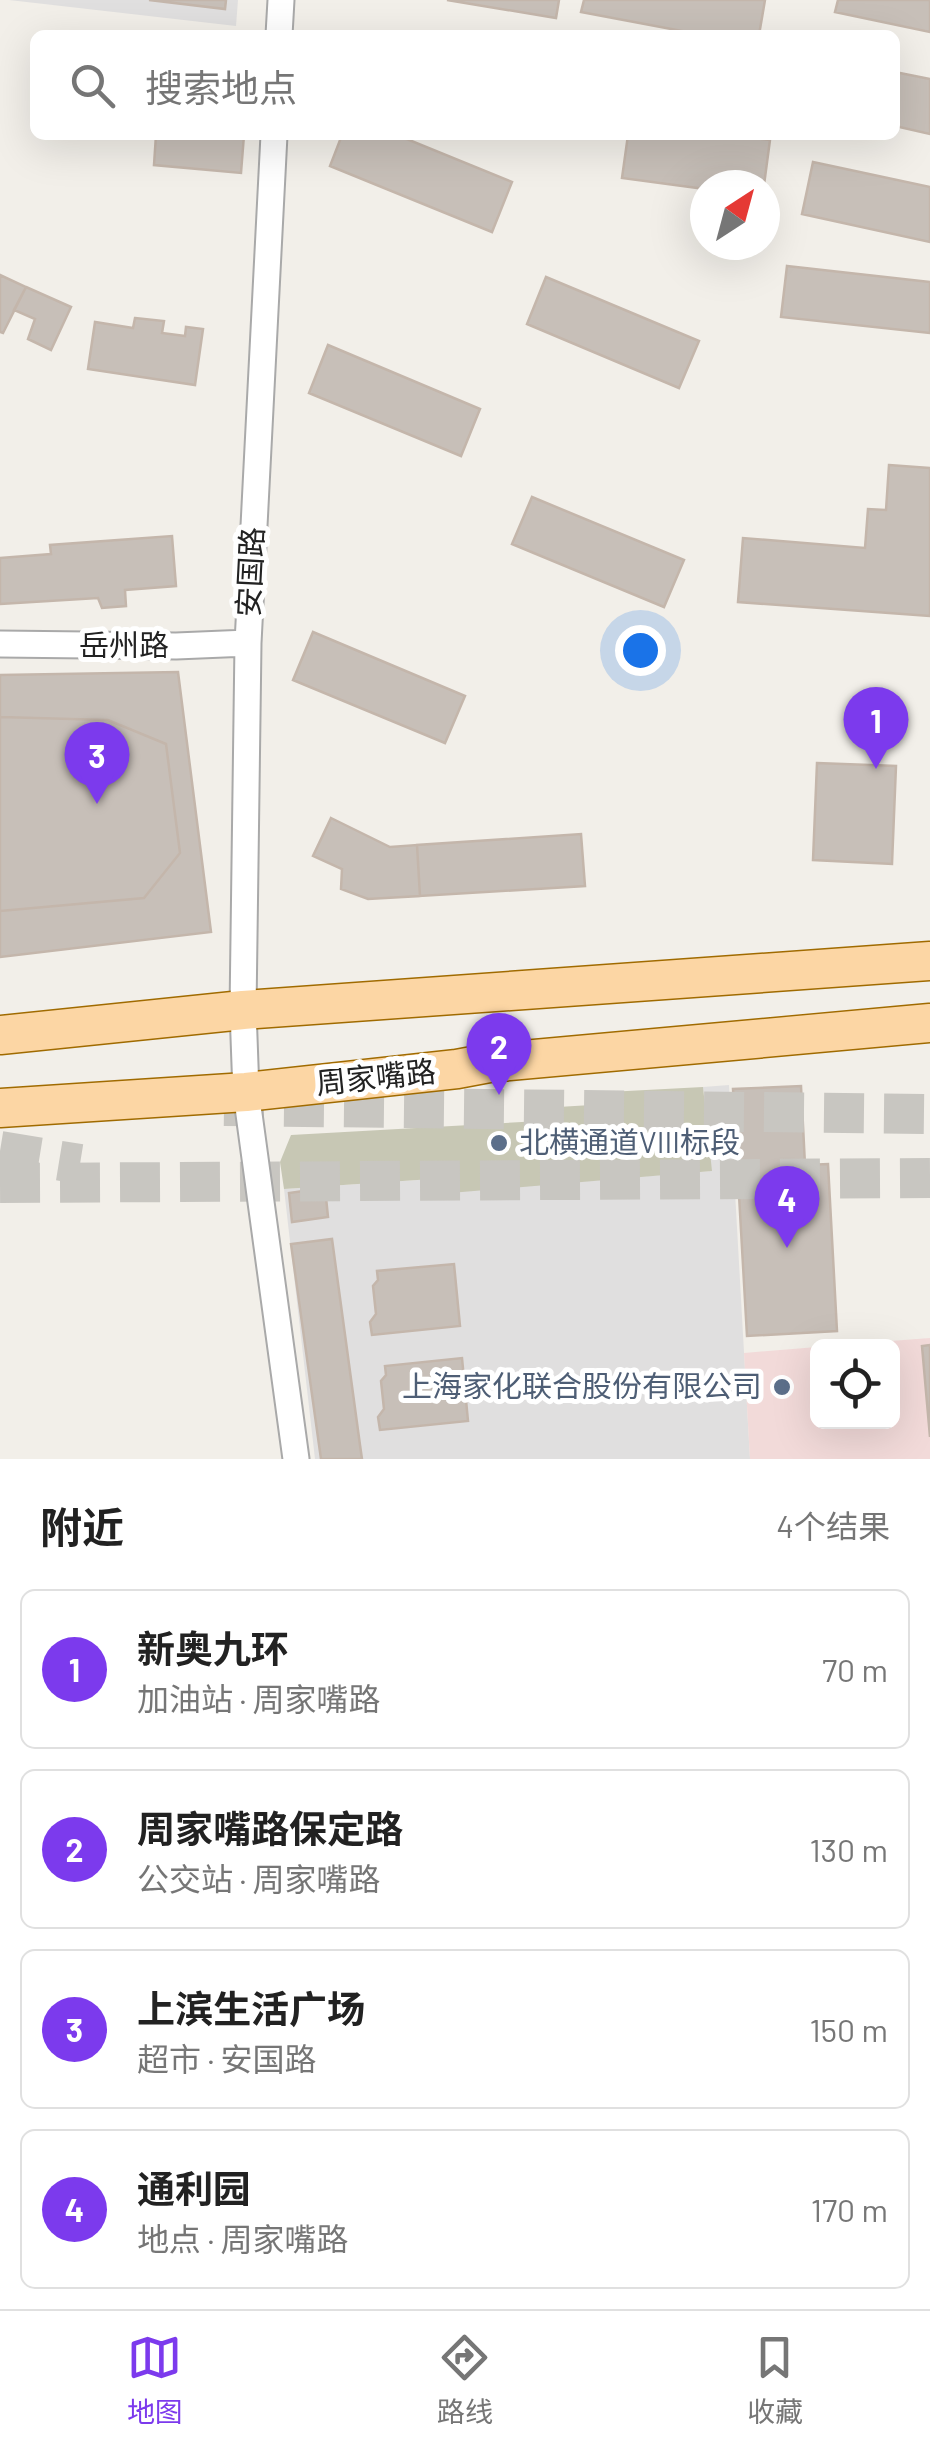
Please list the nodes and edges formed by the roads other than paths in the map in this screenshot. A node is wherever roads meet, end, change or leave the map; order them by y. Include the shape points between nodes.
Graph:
1 (281, 0) edge
2 (280, 30) edge
3 (274, 140) edge
4 (248, 643) junction
5 (0, 644) edge
6 (930, 961) edge
7 (243, 1010) junction
8 (930, 1023) edge
9 (0, 1035) edge
10 (246, 1092) junction
11 (0, 1108) edge
12 (296, 1459) edge

1 - 2 street
3 - 4 street, 安国路
4 - 5 street, 岳州路
4 - 7 street, 安国路
6 - 7 main road
7 - 9 main road
7 - 10 street, 安国路
8 - 10 main road, 周家嘴路 via 489,1062
10 - 11 main road, 周家嘴路
10 - 12 street

